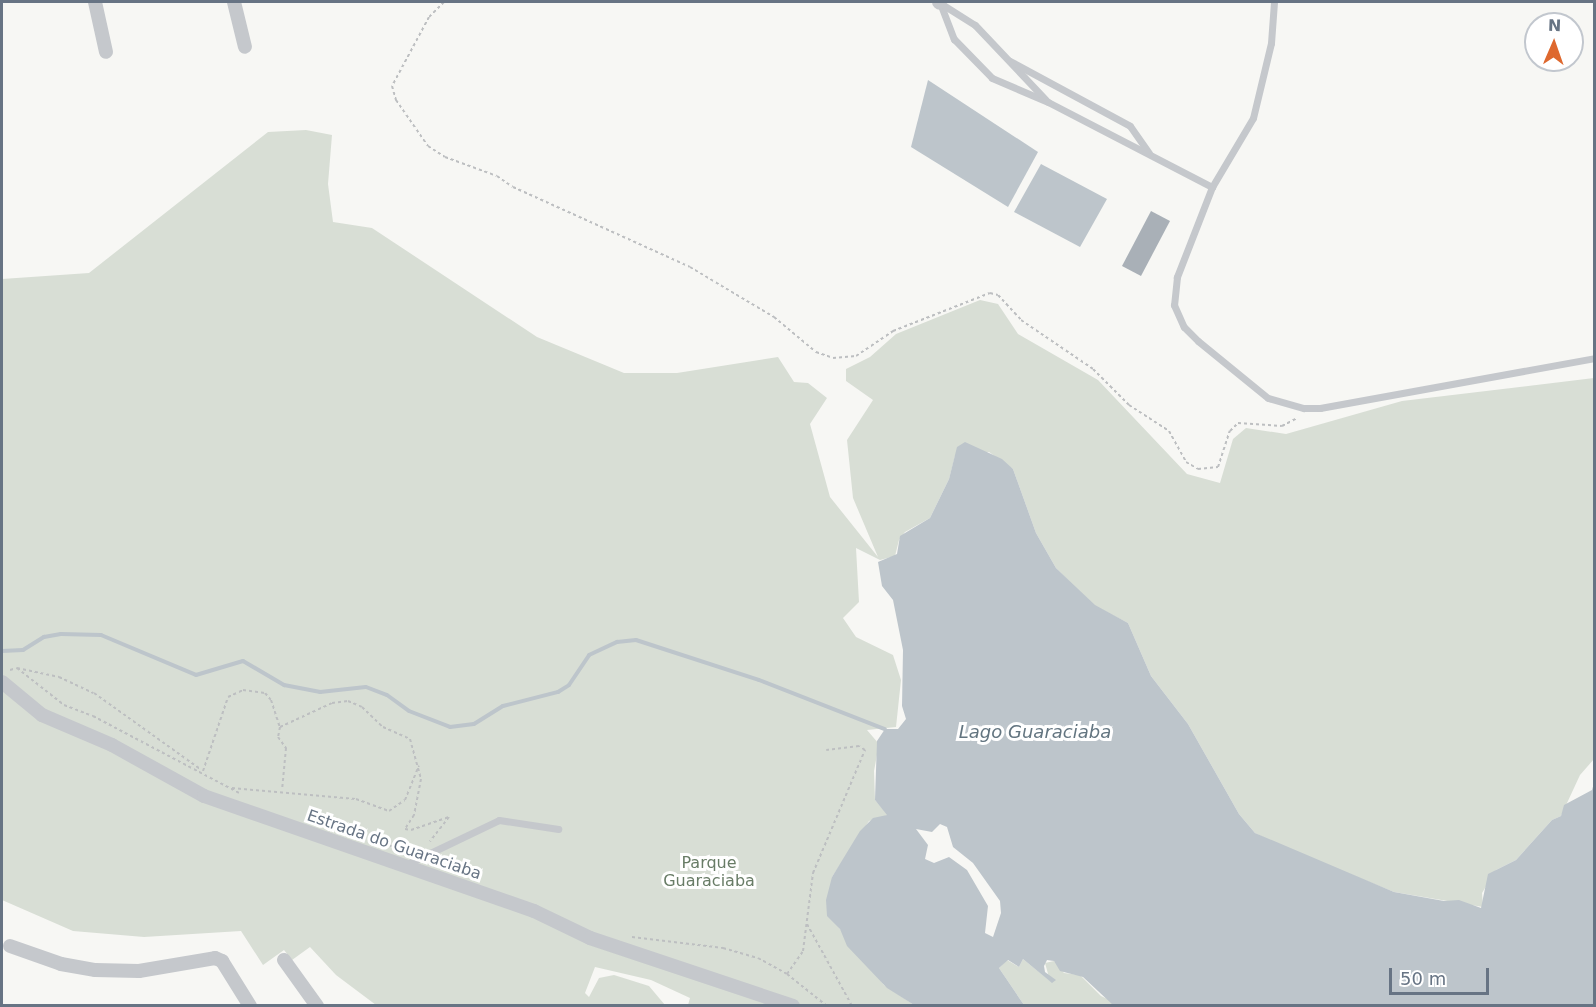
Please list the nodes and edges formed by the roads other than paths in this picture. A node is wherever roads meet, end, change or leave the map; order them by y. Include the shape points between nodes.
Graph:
1 (95, 2) edge
2 (234, 2) edge
3 (939, 2) edge
4 (1274, 2) edge
5 (245, 47) dead end
6 (106, 52) dead end
7 (1010, 61) junction
8 (1048, 102) junction
9 (1150, 155) junction
10 (1212, 187) junction
11 (1594, 358) edge
12 (2, 682) edge
13 (558, 829) dead end
14 (405, 865) junction
15 (10, 946) dead end
16 (284, 960) dead end
17 (250, 1005) edge
18 (317, 1005) edge
19 (793, 1005) edge

1 - 6 street
2 - 5 street
3 - 7 lane via 963,15
3 - 8 lane via 954,39 985,73
4 - 10 lane via 1271,43 1257,108 1245,137
7 - 8 lane
7 - 9 lane via 1131,126
8 - 9 lane
9 - 10 lane
10 - 11 lane via 1177,277 1174,305 1184,327 1198,341 1256,391 1284,404 1304,408
12 - 14 street, Estrada do Guaraciaba via 42,715 112,745 204,796
13 - 14 lane via 500,820
14 - 19 street, Estrada do Guaraciaba via 534,911 590,938
15 - 17 street via 61,964 95,970 138,971 215,958 222,961
16 - 18 street

